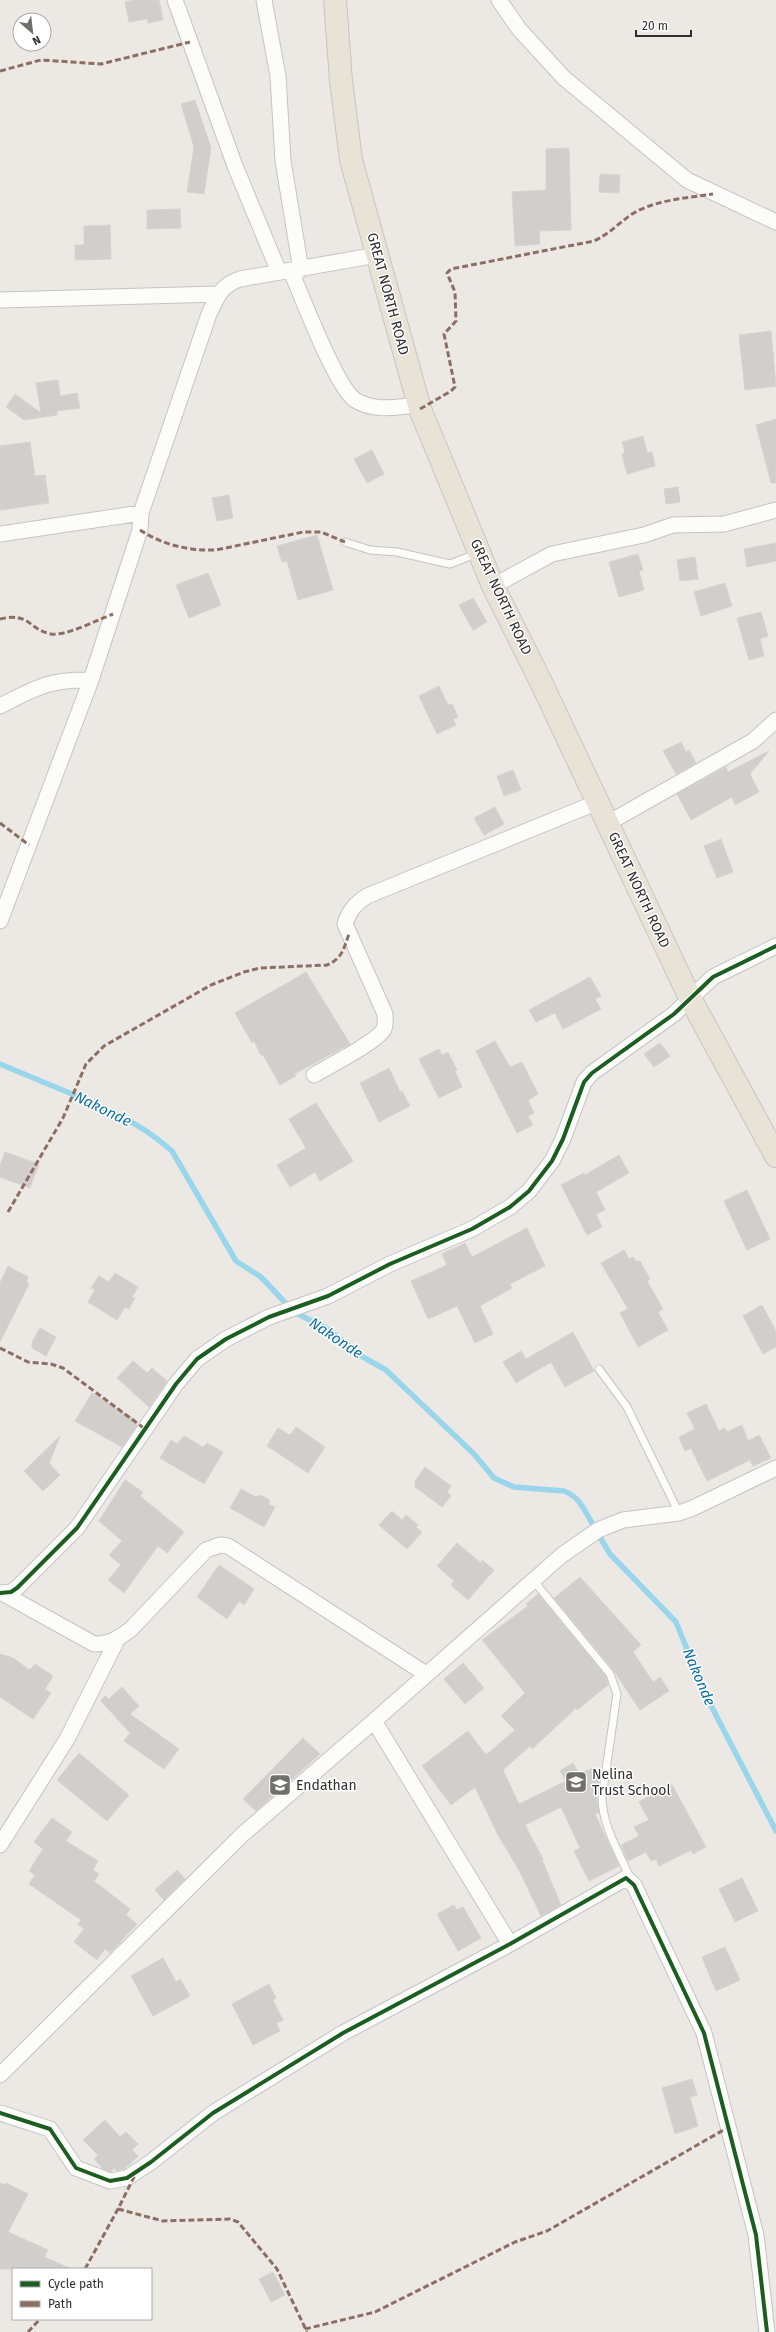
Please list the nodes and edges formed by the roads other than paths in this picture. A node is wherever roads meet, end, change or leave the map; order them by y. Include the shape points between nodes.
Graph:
1 (175, 0) edge
2 (264, 0) edge
3 (335, 0) edge
4 (499, 0) edge
5 (776, 222) edge
6 (377, 255) junction
7 (290, 271) junction
8 (218, 294) junction
9 (0, 300) edge
10 (418, 405) junction
11 (776, 510) edge
12 (141, 513) junction
13 (0, 534) edge
14 (345, 542) dead end
15 (480, 552) junction
16 (493, 586) junction
17 (91, 680) junction
18 (0, 706) edge
19 (776, 720) edge
20 (598, 802) junction
21 (608, 823) junction
22 (0, 921) edge
23 (776, 946) edge
24 (690, 998) junction
25 (314, 1075) dead end
26 (776, 1156) edge
27 (599, 1369) dead end
28 (776, 1468) edge
29 (679, 1513) junction
30 (533, 1580) junction
31 (2, 1593) edge
32 (117, 1640) junction
33 (426, 1674) junction
34 (374, 1721) junction
35 (0, 1845) edge
36 (631, 1880) junction
37 (510, 1944) junction
38 (0, 2075) edge
39 (0, 2113) edge
40 (767, 2332) edge

1 - 7 street via 235,166
2 - 7 street via 277,70
3 - 6 highway, GREAT NORTH ROAD via 341,81 352,160
4 - 5 street via 519,29 564,78 687,180
6 - 7 street
6 - 10 highway, GREAT NORTH ROAD
7 - 8 street via 228,283
7 - 10 street via 347,393 364,404 384,408
8 - 9 street
8 - 12 street
10 - 15 highway, GREAT NORTH ROAD
11 - 16 street via 724,524 673,525 644,535 552,554
12 - 13 street
12 - 17 street via 140,530
14 - 15 lane via 370,550 397,552 450,564
15 - 16 highway, GREAT NORTH ROAD
16 - 20 highway, GREAT NORTH ROAD
17 - 18 street via 65,679 42,685
17 - 22 street
19 - 21 street via 753,740
20 - 21 highway, GREAT NORTH ROAD
20 - 25 street via 367,896 356,904 348,914 345,924 386,1021 384,1029 375,1039
21 - 24 highway, GREAT NORTH ROAD
23 - 24 street via 713,977
24 - 26 highway, GREAT NORTH ROAD
24 - 31 street via 674,1014 588,1077 552,1161 530,1191 510,1207 472,1230 390,1264 328,1296 270,1316 226,1339 197,1359 176,1384 77,1528 17,1588
27 - 29 lane via 628,1407
28 - 29 street via 717,1498
29 - 30 street via 623,1520 598,1530 562,1555
30 - 33 street
30 - 36 lane via 610,1674 614,1684 617,1694 602,1808
31 - 32 street via 94,1644 107,1644
32 - 33 street via 131,1629 206,1550 220,1545 228,1546
32 - 35 street via 67,1739
33 - 34 street
34 - 37 street
34 - 38 street via 243,1834
36 - 37 street via 623,1879
36 - 40 street via 704,2033 756,2235
37 - 39 street via 343,2033 213,2113 127,2178 110,2181 76,2168 50,2129

